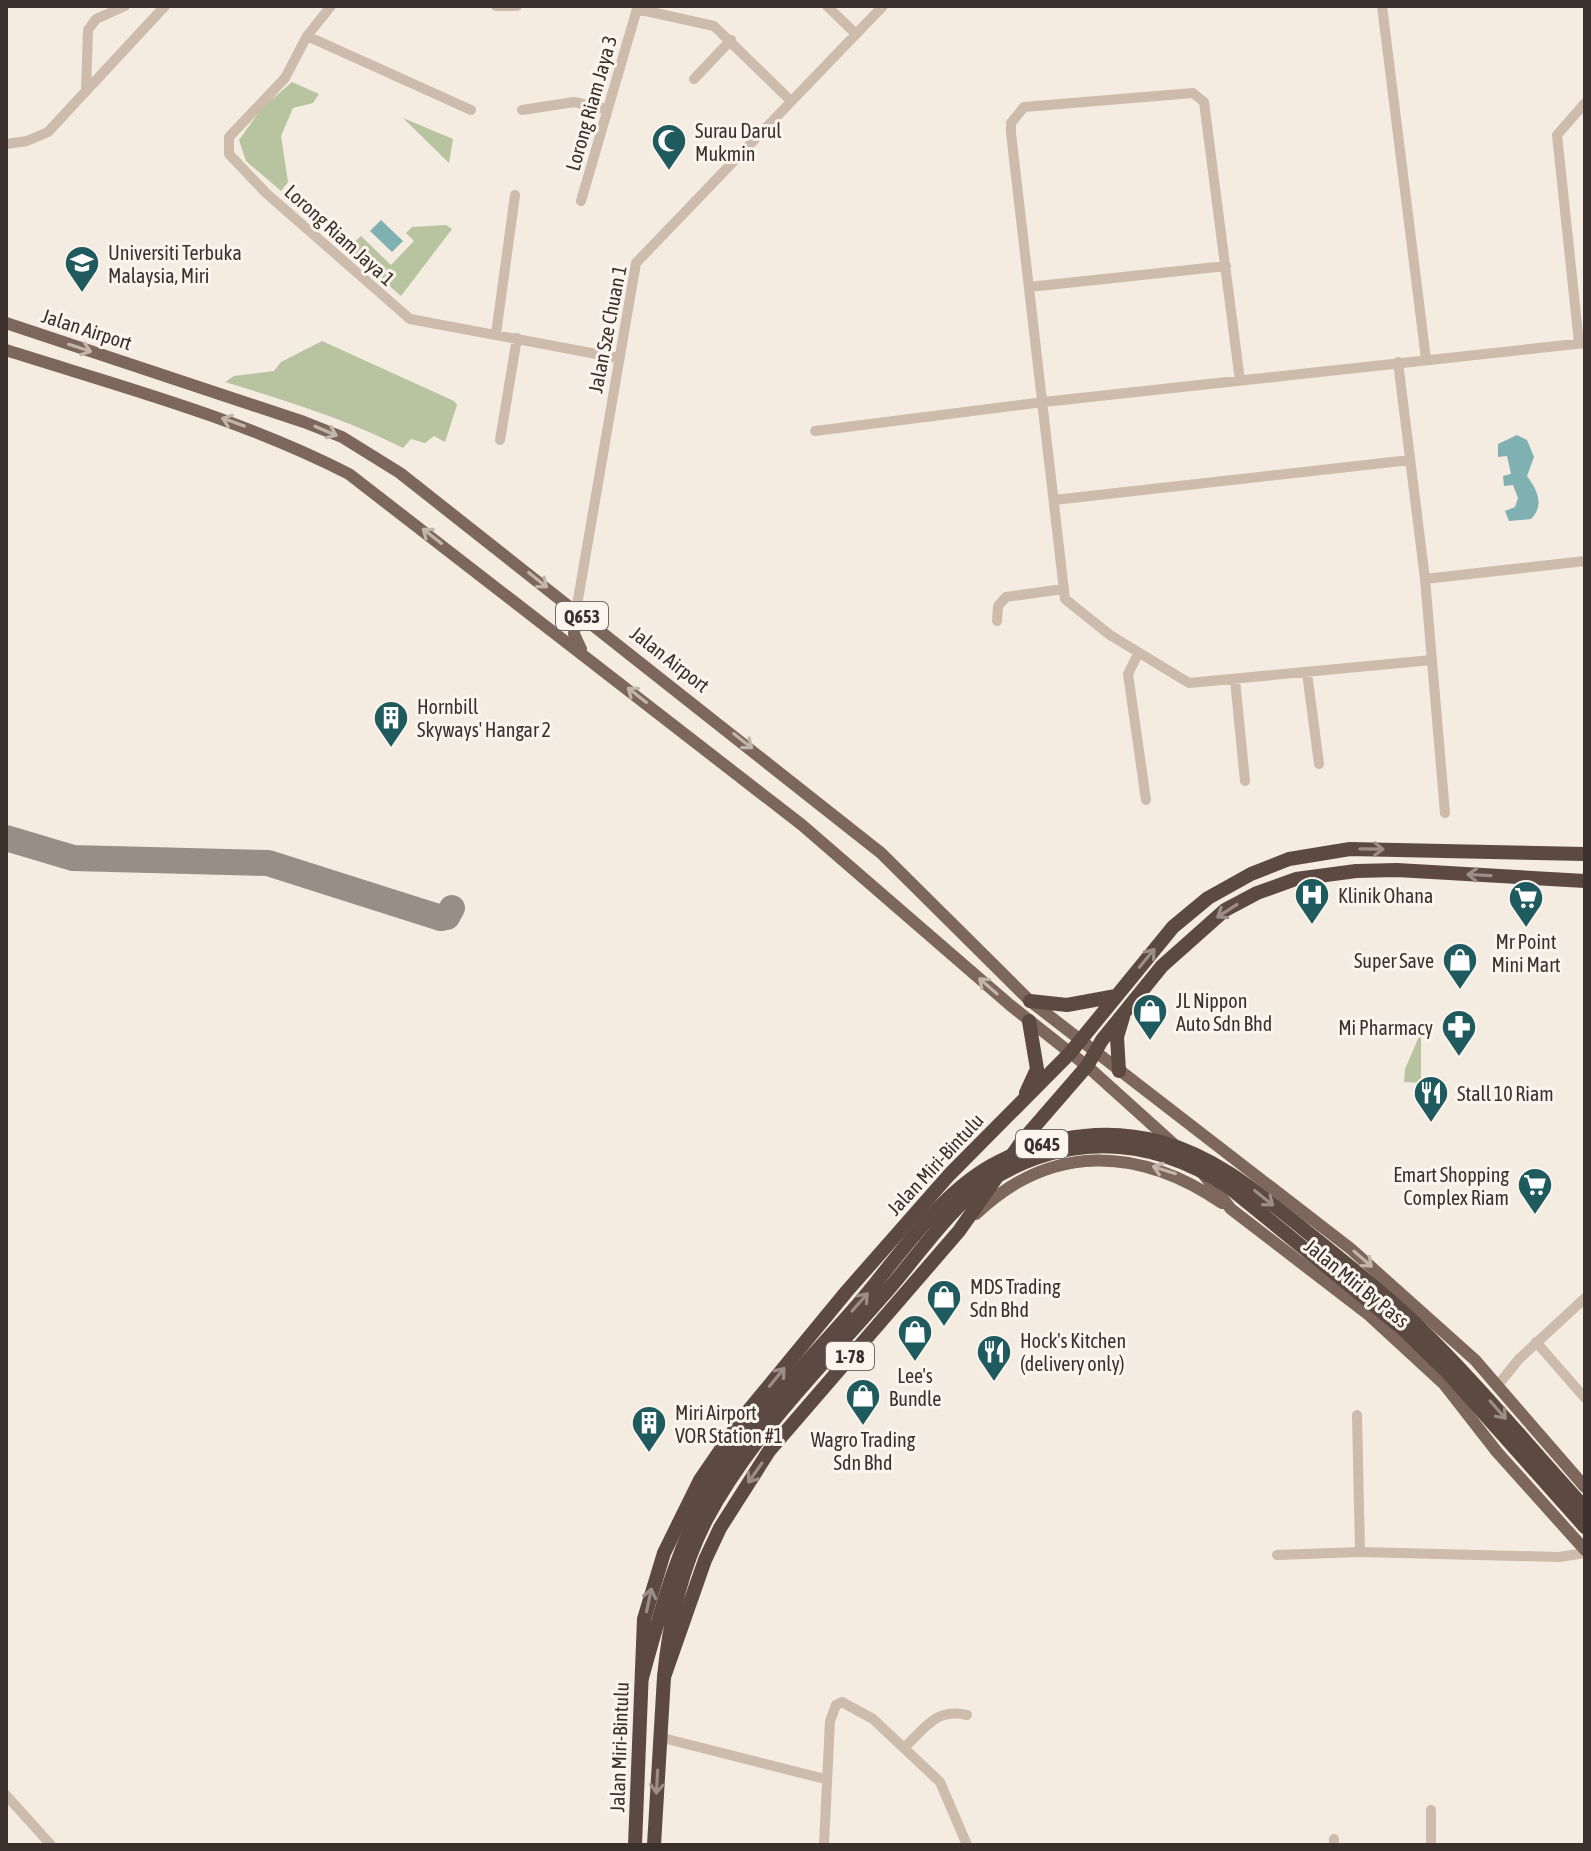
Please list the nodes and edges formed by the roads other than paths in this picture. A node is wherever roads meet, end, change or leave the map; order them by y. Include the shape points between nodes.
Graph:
1 (125, 6) edge
2 (165, 6) edge
3 (331, 6) edge
4 (496, 6) edge
5 (517, 6) edge
6 (827, 6) edge
7 (883, 6) edge
8 (1382, 6) edge
9 (632, 8) edge
10 (856, 34) junction
11 (307, 36) junction
12 (731, 40) junction
13 (694, 79) dead end
14 (86, 91) junction
15 (791, 101) junction
16 (1585, 103) edge
17 (607, 109) junction
18 (471, 110) dead end
19 (522, 110) dead end
20 (6, 144) edge
21 (515, 195) dead end
22 (581, 201) dead end
23 (1585, 261) edge
24 (1571, 262) junction
25 (1226, 266) junction
26 (1029, 287) junction
27 (6, 323) edge
28 (496, 334) junction
29 (517, 338) junction
30 (1582, 343) edge
31 (6, 350) edge
32 (618, 358) junction
33 (1426, 359) junction
34 (1398, 362) junction
35 (1240, 381) junction
36 (1044, 402) junction
37 (815, 431) dead end
38 (500, 440) dead end
39 (1410, 460) junction
40 (1054, 500) junction
41 (1585, 561) edge
42 (1425, 579) junction
43 (1063, 589) junction
44 (576, 611) junction
45 (997, 621) dead end
46 (1138, 654) junction
47 (585, 655) junction
48 (1432, 660) junction
49 (1307, 673) junction
50 (1235, 680) junction
51 (1319, 764) dead end
52 (1245, 781) dead end
53 (1146, 800) dead end
54 (1445, 813) dead end
55 (1585, 854) edge
56 (1585, 881) edge
57 (1116, 996) junction
58 (1030, 1001) junction
59 (1125, 1009) junction
60 (1029, 1021) junction
61 (1080, 1040) junction
62 (1070, 1053) junction
63 (1091, 1059) junction
64 (1119, 1071) junction
65 (1022, 1101) junction
66 (1231, 1209) junction
67 (959, 1231) junction
68 (1585, 1298) edge
69 (1536, 1342) junction
70 (1498, 1385) junction
71 (1585, 1398) edge
72 (1357, 1415) dead end
73 (1585, 1487) edge
74 (1585, 1508) edge
75 (1585, 1527) edge
76 (1585, 1551) edge
77 (1360, 1552) junction
78 (1277, 1555) dead end
79 (664, 1677) junction
80 (642, 1678) junction
81 (967, 1715) dead end
82 (659, 1737) junction
83 (905, 1747) junction
84 (825, 1779) junction
85 (6, 1795) edge
86 (1431, 1810) dead end
87 (51, 1845) edge
88 (635, 1845) edge
89 (654, 1845) edge
90 (824, 1845) edge
91 (967, 1845) edge
92 (1431, 1845) edge

1 - 14 street via 90,24
2 - 14 street
3 - 11 street, Lorong Riam Jaya 1
4 - 5 street
6 - 10 street
7 - 10 street, Jalan Sze Chuan 1
8 - 33 street
9 - 12 street, Lorong Riam Jaya 3 via 714,26
9 - 17 street, Lorong Riam Jaya 3
10 - 15 street, Jalan Sze Chuan 1
11 - 18 street
11 - 28 street, Lorong Riam Jaya 1 via 285,78 229,137 229,154 401,314 428,324
12 - 13 street
12 - 15 street, Lorong Riam Jaya 3
14 - 20 street via 48,132
15 - 32 street, Jalan Sze Chuan 1 via 638,259
16 - 24 street via 1557,135
17 - 19 street via 574,102
17 - 22 street, Lorong Riam Jaya 3
21 - 28 street
23 - 24 street
24 - 30 street
25 - 26 street
25 - 26 street via 1207,111 1193,93 1024,107 1011,123
25 - 35 street
26 - 36 street
27 -> 44 main road, Jalan Airport / Q653 via 342,437 400,473
28 - 29 street, Lorong Riam Jaya 1
29 - 32 street, Lorong Riam Jaya 1
29 - 38 street
30 - 33 street
47 -> 31 main road, Q653 via 385,499 330,464 226,420
32 - 44 street, Jalan Sze Chuan 1
33 - 34 street
34 - 35 street
34 - 39 street
35 - 36 street
36 - 37 street
36 - 40 street
39 - 40 street
39 - 42 street
40 - 43 street
41 - 42 street
42 - 48 street
43 - 45 street via 1006,597 998,606
43 - 46 street via 1069,605
44 - 47 main road via 574,634
44 -> 58 main road, Jalan Airport / Q653 via 881,853
46 - 50 street via 1189,683
46 - 53 street via 1128,674
60 -> 47 main road, Q653 via 826,845
48 - 49 street
48 - 54 street
49 - 50 street
49 - 51 street
50 - 52 street
57 -> 55 highway, Jalan Miri-Bintulu via 1173,927 1208,898 1289,859 1350,849
56 -> 59 highway, Jalan Miri-Bintulu via 1397,870 1296,879 1225,910 1162,966
57 - 58 highway via 1067,1005
57 - 61 highway, Jalan Miri-Bintulu
58 - 61 main road, Jalan Airport / Q653
59 - 63 highway, Jalan Miri-Bintulu
59 - 64 highway via 1117,1037
60 - 62 main road, Q653
60 - 65 highway via 1037,1069
61 - 62 highway, Jalan Miri-Bintulu
61 - 63 main road, Q653
62 - 63 main road, Q653
62 - 65 highway, Jalan Miri-Bintulu / 1-78
63 - 64 main road, Jalan Miri By Pass
63 - 66 main road, Jalan Miri By Pass
63 - 67 highway, Jalan Miri-Bintulu / 1-78 via 1022,1141
64 -> 70 main road, Jalan Miri By Pass via 1307,1213 1444,1328
80 -> 65 highway, Jalan Miri-Bintulu / 1-78 via 651,1589 679,1516 700,1480 744,1416 847,1291
66 -> 67 main road via 1154,1166 1097,1160 1024,1179 990,1201
66 - 76 main road, Jalan Miri By Pass via 1369,1315 1444,1384
67 -> 79 highway, Jalan Miri-Bintulu / 1-78 via 769,1451 743,1490 705,1560
68 - 69 street
69 - 70 street
69 - 71 street
70 - 73 main road, Jalan Miri By Pass
72 - 77 street
80 -> 74 highway, Q645, bridge via 672,1570 718,1476 748,1433 960,1190 997,1162 1071,1137 1113,1134 1160,1142 1198,1155 1247,1184 1416,1324
75 - 79 highway, Q645, bridge via 1403,1329 1230,1188 1156,1152 1080,1147 1010,1169 960,1205 736,1468 690,1556 668,1636
76 - 77 street via 1559,1557
77 - 78 street
79 - 82 highway, Jalan Miri-Bintulu / 1-78
80 - 88 highway, Jalan Miri-Bintulu / 1-78
81 - 83 street via 949,1711
82 - 84 street
82 -> 89 highway, Jalan Miri-Bintulu / 1-78
83 - 84 street via 866,1714 842,1702 832,1714
83 - 91 street via 946,1792
84 - 90 street
85 - 87 street
86 - 92 street

